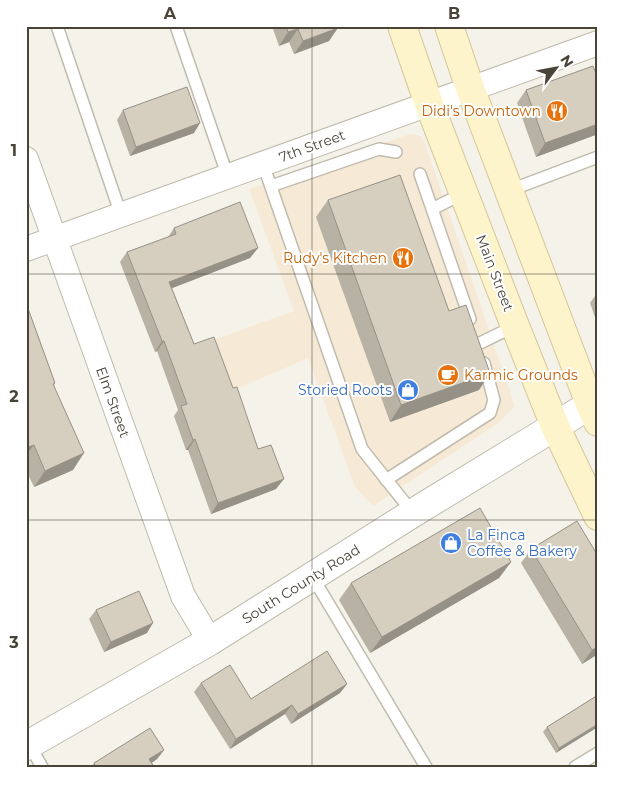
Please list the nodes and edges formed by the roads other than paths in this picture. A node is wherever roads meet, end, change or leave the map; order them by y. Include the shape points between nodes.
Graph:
1 (57, 26) edge
2 (176, 26) edge
3 (402, 26) edge
4 (449, 26) edge
5 (598, 42) edge
6 (470, 88) junction
7 (429, 104) junction
8 (396, 152) dead end
9 (598, 157) edge
10 (26, 159) edge
11 (263, 164) junction
12 (420, 174) dead end
13 (228, 176) junction
14 (271, 186) junction
15 (508, 190) junction
16 (464, 193) junction
17 (432, 209) junction
18 (121, 215) junction
19 (55, 239) junction
20 (26, 249) edge
21 (515, 326) junction
22 (475, 335) junction
23 (583, 413) edge
24 (386, 480) junction
25 (413, 513) junction
26 (598, 516) edge
27 (312, 576) junction
28 (210, 641) junction
29 (33, 752) edge
30 (598, 753) edge
31 (426, 767) edge
32 (575, 767) edge

1 - 18 lane
2 - 13 lane
3 - 7 main road, Main Street
4 - 6 main road, Main Street
5 - 6 street, 7th Street
6 - 7 street, 7th Street
6 - 15 main road, Main Street
7 - 11 street, 7th Street
7 - 16 main road, Main Street
8 - 14 lane via 379,149
9 - 15 lane
10 - 19 street, Elm Street
11 - 13 street, 7th Street
11 - 14 lane
12 - 17 lane
13 - 18 street, 7th Street
14 - 24 lane via 362,449
15 - 23 main road, Main Street
16 - 17 lane
16 - 21 main road, Main Street
17 - 22 lane
18 - 19 street, 7th Street
19 - 20 street, 7th Street
19 - 28 street, Elm Street via 183,596
21 - 22 lane
21 - 23 main road, Main Street
22 - 24 lane via 494,400 490,413
23 - 25 street, South County Road
23 - 26 main road, Main Street
24 - 25 lane
25 - 27 street, South County Road
27 - 28 street, South County Road
27 - 31 lane
28 - 29 street, South County Road
30 - 32 lane

